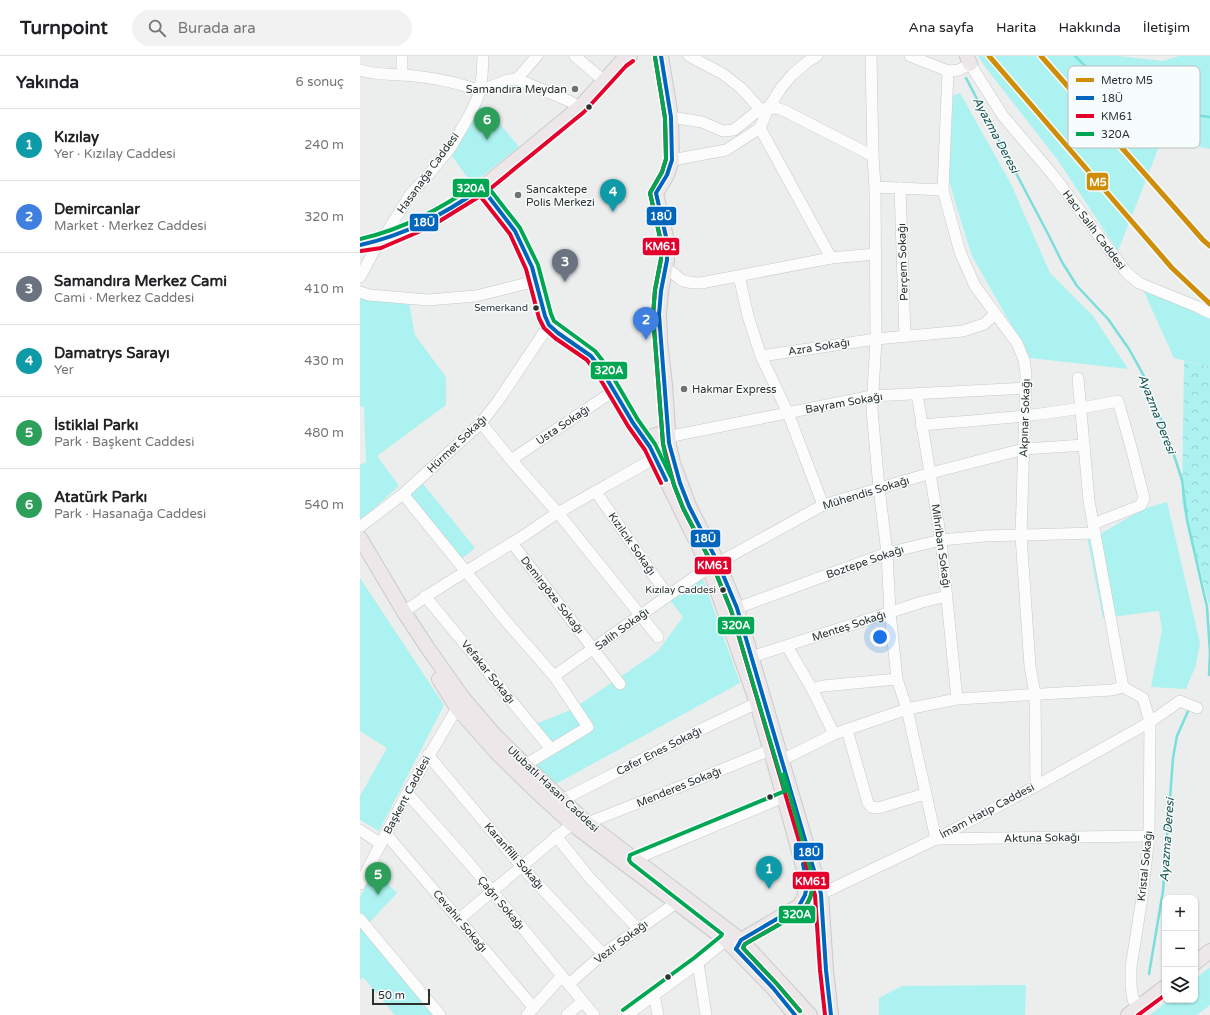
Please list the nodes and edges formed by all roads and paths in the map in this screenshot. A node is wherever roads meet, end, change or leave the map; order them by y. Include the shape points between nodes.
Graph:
1 (402, 56) edge
2 (483, 56) edge
3 (537, 56) edge
4 (575, 56) edge
5 (630, 56) edge
6 (661, 56) edge
7 (689, 56) edge
8 (817, 56) edge
9 (871, 56) edge
10 (910, 56) edge
11 (969, 59) edge
12 (360, 70) edge
13 (948, 71) junction
14 (402, 75) junction
15 (517, 79) junction
16 (604, 81) junction
17 (479, 91) junction
18 (580, 107) junction
19 (764, 109) junction
20 (671, 117) junction
21 (760, 128) junction
22 (873, 156) junction
23 (672, 160) junction
24 (875, 187) junction
25 (482, 188) junction
26 (900, 188) junction
27 (943, 190) junction
28 (379, 242) junction
29 (360, 245) edge
30 (875, 254) junction
31 (831, 258) junction
32 (665, 269) junction
33 (739, 276) junction
34 (360, 277) edge
35 (536, 281) junction
36 (360, 292) edge
37 (995, 314) junction
38 (1210, 314) edge
39 (549, 325) junction
40 (905, 336) junction
41 (876, 339) junction
42 (761, 356) junction
43 (1078, 378) dead end
44 (1026, 388) junction
45 (615, 390) junction
46 (917, 394) junction
47 (872, 396) junction
48 (1081, 409) junction
49 (788, 413) junction
50 (1025, 417) junction
51 (481, 423) junction
52 (921, 425) junction
53 (1084, 445) junction
54 (654, 447) junction
55 (1024, 449) junction
56 (511, 460) junction
57 (931, 473) junction
58 (879, 488) junction
59 (596, 492) junction
60 (404, 494) junction
61 (824, 504) junction
62 (558, 513) junction
63 (360, 527) edge
64 (1094, 528) junction
65 (1021, 536) junction
66 (360, 538) edge
67 (941, 540) junction
68 (512, 543) junction
69 (887, 553) junction
70 (360, 556) edge
71 (713, 565) junction
72 (465, 571) junction
73 (425, 596) junction
74 (668, 596) junction
75 (947, 596) junction
76 (737, 608) junction
77 (404, 612) junction
78 (890, 613) junction
79 (640, 616) junction
80 (658, 637) dead end
81 (787, 646) junction
82 (594, 649) junction
83 (751, 657) junction
84 (554, 676) junction
85 (897, 679) junction
86 (620, 684) dead end
87 (1123, 686) junction
88 (812, 689) junction
89 (1034, 694) junction
90 (957, 699) junction
91 (757, 703) junction
92 (457, 708) junction
93 (1197, 708) dead end
94 (907, 709) junction
95 (1150, 722) junction
96 (847, 730) junction
97 (834, 734) junction
98 (551, 749) junction
99 (770, 750) junction
100 (428, 755) junction
101 (782, 760) junction
102 (525, 765) junction
103 (1036, 786) junction
104 (407, 793) junction
105 (925, 794) junction
106 (788, 795) junction
107 (562, 800) junction
108 (587, 823) junction
109 (572, 824) junction
110 (360, 830) edge
111 (556, 836) junction
112 (1149, 836) junction
113 (384, 839) junction
114 (936, 839) junction
115 (635, 859) junction
116 (521, 866) junction
117 (360, 884) edge
118 (492, 892) junction
119 (821, 894) junction
120 (676, 903) junction
121 (360, 919) edge
122 (458, 920) junction
123 (638, 929) junction
124 (733, 940) junction
125 (1210, 951) edge
126 (603, 954) junction
127 (1198, 961) edge
128 (698, 963) junction
129 (566, 980) junction
130 (1162, 988) edge
131 (654, 995) junction
132 (582, 1002) junction
133 (1141, 1005) junction
134 (530, 1012) edge
135 (440, 1015) edge
136 (567, 1015) edge
137 (594, 1015) edge
138 (627, 1015) edge
139 (658, 1015) edge
140 (706, 1015) edge
141 (795, 1015) edge
142 (810, 1015) edge
143 (831, 1015) edge
144 (1128, 1015) edge
145 (1131, 1015) edge

1 - 14 street
2 - 17 street, Hasanağa Caddesi
3 - 15 street
4 - 16 street
5 - 16 main road
6 - 20 main road
7 - 19 street via 724,74
8 - 19 street via 792,75
9 - 22 street
10 - 13 street
11 - 13 street via 959,70
11 - 38 street, Hacı Salih Caddesi via 1003,116 1053,175 1126,274 1139,283
12 - 14 street
13 - 27 street, Akpınar Sokağı
14 - 17 street via 427,77
15 - 17 street
15 - 18 street
16 - 18 main road
17 - 28 street, Hasanağa Caddesi via 470,114 450,147 410,195
18 - 25 main road
19 - 20 street via 734,130 723,131 702,122
19 - 21 street
19 - 22 street via 776,108 785,111
20 - 23 main road
21 - 23 street via 726,150
21 - 31 street
22 - 24 street
23 - 32 main road via 668,176 656,193 667,241
24 - 26 street
24 - 30 street
25 - 28 main road via 428,222
25 - 35 main road via 515,231
26 - 27 street
26 - 40 street, Perçem Sokağı
27 - 37 street, Akpınar Sokağı via 960,252 974,286
28 - 29 main road
28 - 34 street, Hasanağa Caddesi
30 - 31 street
30 - 41 street
31 - 33 street
32 - 33 street via 679,279 696,283
32 - 54 main road via 659,315 661,423
33 - 42 street
35 - 36 street via 476,296 428,300
35 - 39 main road
37 - 40 street, Azra Sokağı via 984,324 963,331
37 - 44 street, Akpınar Sokağı via 1017,343 1024,360
39 - 45 main road via 591,356
39 - 51 street, Hürmet Sokağı
40 - 41 street, Azra Sokağı
41 - 42 street, Azra Sokağı
41 - 47 street
42 - 49 street
43 - 48 street
44 - 46 street, Bayram Sokağı
44 - 50 street, Akpınar Sokağı
45 - 54 main road
45 - 56 street, Usta Sokağı
46 - 47 street, Bayram Sokağı
46 - 52 street, Mihriban Sokağı
47 - 49 street, Bayram Sokağı
47 - 58 street
48 - 50 street
48 - 53 street
48 - 64 street, Boztepe Sokağı via 1118,401 1144,498 1141,505
49 - 54 street, Bayram Sokağı via 673,436
49 - 61 street
50 - 52 street
50 - 55 street, Akpınar Sokağı
51 - 56 street
51 - 60 street, Hürmet Sokağı
52 - 57 street, Mihriban Sokağı
53 - 55 street, Mühendis Sokağı
53 - 64 street
54 - 59 street, Bayram Sokağı
54 - 71 main road
54 - 71 main road via 673,463
55 - 57 street, Mühendis Sokağı
55 - 65 street, Akpınar Sokağı
56 - 62 street
57 - 58 street, Mühendis Sokağı
57 - 67 street, Mihriban Sokağı
58 - 61 street, Mühendis Sokağı
58 - 69 street
59 - 62 street, Bayram Sokağı
59 - 74 street, Kızılcık Sokağı
60 - 63 street, Hürmet Sokağı
60 - 72 street
61 - 71 street, Mühendis Sokağı
62 - 68 street, Bayram Sokağı
62 - 79 street
64 - 65 street, Boztepe Sokağı
64 - 87 street
65 - 67 street, Boztepe Sokağı
65 - 89 street, Akpınar Sokağı
66 - 77 main road, Ulubatlı Hasan Caddesi
67 - 69 street, Boztepe Sokağı
67 - 75 street, Mihriban Sokağı
68 - 72 street, Bayram Sokağı
68 - 82 street, Demirgöze Sokağı
69 - 76 street, Boztepe Sokağı
69 - 78 street
70 - 92 main road, Ulubatlı Hasan Caddesi
71 - 74 street, Salih Sokağı
71 - 76 main road
71 - 91 main road
72 - 73 street, Bayram Sokağı
72 - 84 street
73 - 77 street, Bayram Sokağı
73 - 98 street, Vefakar Sokağı
74 - 79 street, Salih Sokağı
75 - 78 street, Menteş Sokağı
75 - 90 street, Mihriban Sokağı
76 - 83 main road
77 - 102 main road, Ulubatlı Hasan Caddesi via 463,698
78 - 81 street, Menteş Sokağı
78 - 85 street
79 - 80 street
79 - 82 street, Salih Sokağı
81 - 83 street, Menteş Sokağı
81 - 88 street
82 - 84 street, Salih Sokağı
82 - 86 street, Demirgöze Sokağı
83 - 101 main road
84 - 98 street via 588,727
85 - 88 street
85 - 94 street
87 - 89 street via 1112,690
87 - 95 street, Kristal Sokağı via 1143,698
88 - 97 street
89 - 90 street
89 - 103 street, Akpınar Sokağı
90 - 94 street
91 - 99 main road
91 - 107 street, Cafer Enes Sokağı
92 - 100 street, Başkent Caddesi
92 - 109 main road, Ulubatlı Hasan Caddesi via 497,753
93 - 95 street, İmam Hatip Caddesi via 1180,701
94 - 96 street
94 - 105 street
95 - 103 street, İmam Hatip Caddesi
95 - 112 street, Kristal Sokağı
96 - 97 street
96 - 105 street via 871,807 878,808
97 - 101 street
98 - 102 street
99 - 106 main road
99 - 108 street, Menderes Sokağı
100 - 104 street, Başkent Caddesi
100 - 116 street, Karanfilli Sokağı
101 - 106 main road
102 - 107 main road, Ulubatlı Hasan Caddesi
103 - 114 street, İmam Hatip Caddesi
104 - 113 street, Başkent Caddesi
104 - 118 street, Çağrı Sokağı
105 - 114 street
106 - 115 street
106 - 119 main road
106 - 124 main road via 807,881 804,898 799,906
107 - 108 main road, Ulubatlı Hasan Caddesi
108 - 115 main road, Ulubatlı Hasan Caddesi
109 - 111 street
109 - 120 main road, Ulubatlı Hasan Caddesi
110 - 113 street, Cevahir Sokağı
111 - 116 street
111 - 123 street via 589,877
112 - 114 street, Aktuna Sokağı
112 - 133 street, Kristal Sokağı via 1131,967 1133,1000
113 - 117 street, Başkent Caddesi
113 - 122 street, Cevahir Sokağı
114 - 119 street, İmam Hatip Caddesi
115 - 124 main road, Ulubatlı Hasan Caddesi
116 - 118 street
116 - 126 street, Karanfilli Sokağı
118 - 122 street
118 - 129 street, Çağrı Sokağı
119 - 143 main road
120 - 123 street, Vezir Sokağı
120 - 124 main road, Ulubatlı Hasan Caddesi
121 - 135 street
122 - 134 street, Cevahir Sokağı
123 - 126 street, Vezir Sokağı
124 - 128 street
124 - 141 main road, Ulubatlı Hasan Caddesi
124 - 142 main road, Ulubatlı Hasan Caddesi
125 - 127 main road
126 - 129 street, Vezir Sokağı
128 - 131 street
128 - 140 street
129 - 132 street, Çağrı Sokağı
129 - 134 street, Vezir Sokağı
130 - 133 main road
131 - 138 street
131 - 139 street
132 - 136 street
132 - 137 street, Çağrı Sokağı
133 - 144 main road
133 - 145 main road

